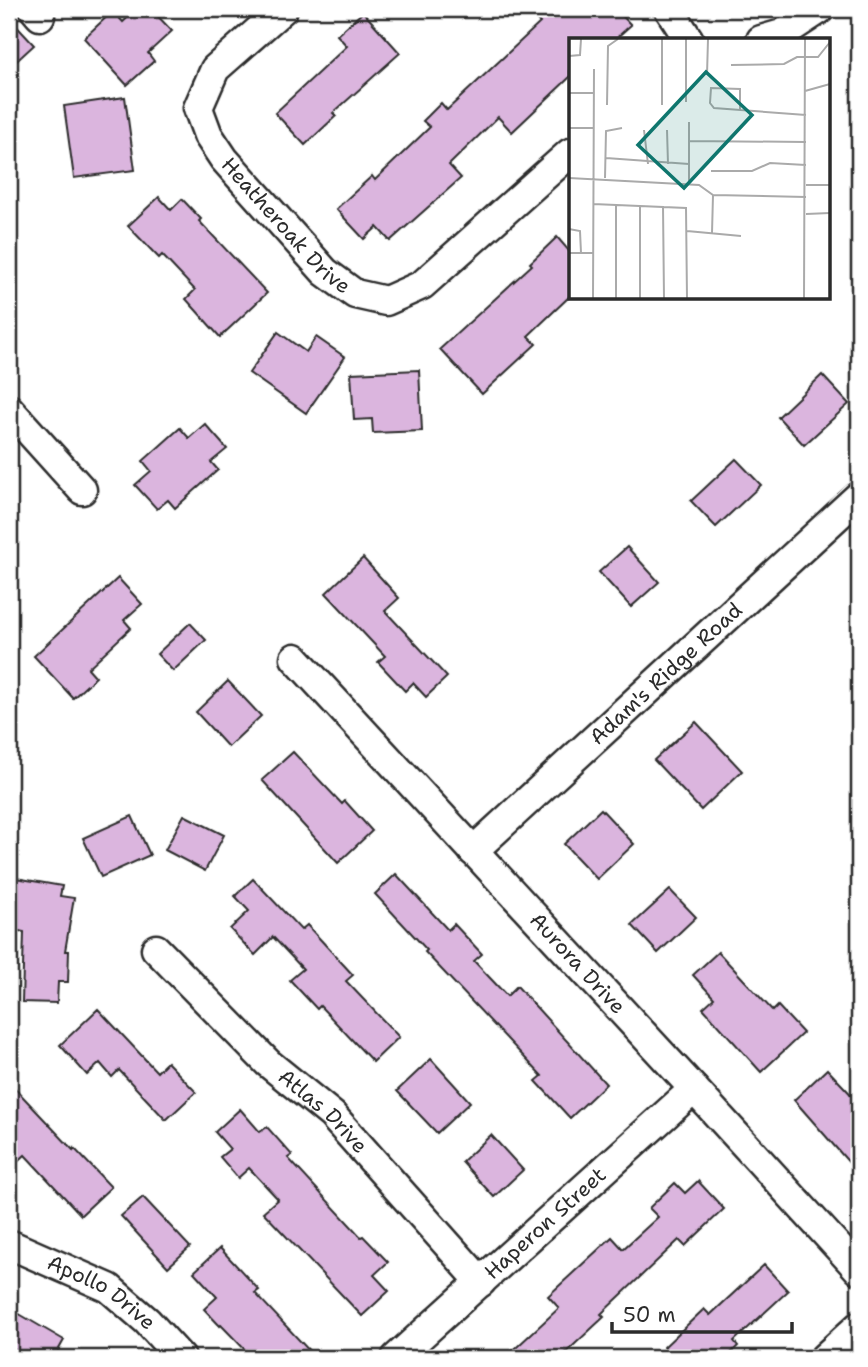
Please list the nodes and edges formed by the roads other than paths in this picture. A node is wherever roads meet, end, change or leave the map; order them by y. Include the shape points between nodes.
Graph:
1 (283, 9) edge
2 (669, 9) edge
3 (820, 9) edge
4 (688, 38) edge
5 (768, 38) edge
6 (569, 154) edge
7 (9, 409) edge
8 (82, 490) dead end
9 (859, 496) edge
10 (295, 659) dead end
11 (473, 851) junction
12 (156, 949) dead end
13 (694, 1089) junction
14 (9, 1244) edge
15 (859, 1270) edge
16 (481, 1282) junction
17 (859, 1326) edge
18 (181, 1358) edge
19 (396, 1358) edge
20 (824, 1358) edge

1 - 6 street, Heatheroak Drive via 215,69 198,108 224,159 325,272 355,294 386,301 422,285
2 - 4 street
3 - 5 street
7 - 8 street
9 - 11 street, Adam's Ridge Road
10 - 11 street, Aurora Drive
11 - 13 street, Aurora Drive
12 - 16 street, Atlas Drive via 268,1063 332,1115
13 - 15 street, Aurora Drive
13 - 16 street, Haperon Street
14 - 18 street, Apollo Drive via 109,1289
16 - 19 street, Haperon Street
17 - 20 street

